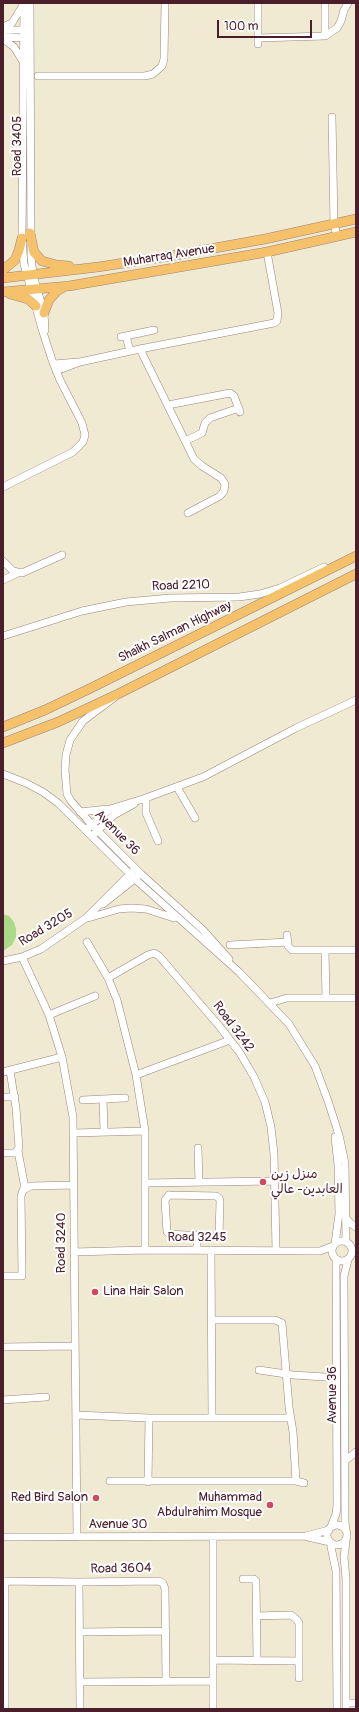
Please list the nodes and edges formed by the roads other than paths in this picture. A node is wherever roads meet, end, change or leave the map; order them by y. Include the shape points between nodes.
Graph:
1 (24, 3) edge
2 (30, 3) edge
3 (165, 3) edge
4 (258, 3) edge
5 (325, 3) edge
6 (348, 3) edge
7 (3, 27) edge
8 (3, 30) edge
9 (27, 34) junction
10 (326, 36) junction
11 (3, 38) edge
12 (23, 61) junction
13 (38, 76) dead end
14 (332, 117) dead end
15 (356, 219) edge
16 (334, 224) junction
17 (356, 232) edge
18 (26, 235) junction
19 (337, 236) junction
20 (267, 252) junction
21 (98, 267) junction
22 (3, 270) edge
23 (30, 275) junction
24 (3, 278) edge
25 (69, 286) junction
26 (35, 289) junction
27 (3, 292) edge
28 (36, 306) junction
29 (44, 313) junction
30 (154, 330) dead end
31 (46, 338) junction
32 (140, 349) junction
33 (130, 351) junction
34 (55, 368) junction
35 (168, 405) junction
36 (185, 442) junction
37 (3, 487) edge
38 (188, 513) dead end
39 (356, 552) edge
40 (62, 555) dead end
41 (356, 556) edge
42 (3, 561) edge
43 (18, 572) junction
44 (356, 574) edge
45 (3, 580) edge
46 (3, 636) edge
47 (118, 694) junction
48 (356, 700) edge
49 (3, 727) edge
50 (3, 744) edge
51 (3, 774) edge
52 (177, 787) junction
53 (144, 799) junction
54 (110, 809) junction
55 (80, 812) junction
56 (195, 818) dead end
57 (89, 827) junction
58 (95, 833) junction
59 (158, 841) dead end
60 (138, 871) junction
61 (132, 877) junction
62 (86, 918) junction
63 (180, 920) junction
64 (87, 942) dead end
65 (230, 946) dead end
66 (325, 950) junction
67 (356, 950) edge
68 (22, 957) junction
69 (3, 961) edge
70 (239, 972) junction
71 (108, 978) junction
72 (95, 996) dead end
73 (326, 998) junction
74 (356, 998) edge
75 (270, 1003) junction
76 (49, 1015) junction
77 (230, 1040) junction
78 (62, 1057) junction
79 (6, 1072) edge
80 (136, 1075) junction
81 (3, 1097) edge
82 (15, 1097) junction
83 (125, 1098) dead end
84 (103, 1099) junction
85 (83, 1100) dead end
86 (328, 1101) junction
87 (104, 1131) junction
88 (145, 1131) junction
89 (74, 1133) junction
90 (198, 1148) dead end
91 (18, 1151) junction
92 (3, 1153) edge
93 (275, 1181) junction
94 (146, 1182) junction
95 (199, 1182) junction
96 (74, 1185) junction
97 (25, 1188) junction
98 (346, 1218) junction
99 (356, 1228) edge
100 (197, 1235) junction
101 (356, 1240) edge
102 (347, 1242) junction
103 (334, 1245) junction
104 (145, 1250) junction
105 (197, 1250) junction
106 (211, 1250) junction
107 (276, 1250) junction
108 (320, 1251) junction
109 (74, 1252) junction
110 (352, 1255) edge
111 (334, 1258) junction
112 (3, 1276) edge
113 (211, 1320) junction
114 (75, 1346) junction
115 (3, 1347) edge
116 (260, 1370) dead end
117 (286, 1373) junction
118 (325, 1377) dead end
119 (46, 1397) dead end
120 (3, 1400) edge
121 (76, 1415) junction
122 (149, 1418) junction
123 (212, 1418) junction
124 (291, 1418) junction
125 (345, 1444) junction
126 (356, 1452) edge
127 (345, 1461) junction
128 (296, 1480) junction
129 (110, 1481) dead end
130 (148, 1482) junction
131 (304, 1483) dead end
132 (330, 1528) junction
133 (346, 1530) junction
134 (306, 1536) junction
135 (3, 1537) edge
136 (77, 1537) junction
137 (213, 1537) junction
138 (346, 1541) junction
139 (330, 1542) junction
140 (243, 1579) dead end
141 (4, 1581) edge
142 (79, 1582) junction
143 (256, 1616) junction
144 (166, 1631) junction
145 (79, 1632) junction
146 (4, 1642) edge
147 (213, 1660) junction
148 (256, 1661) junction
149 (299, 1661) junction
150 (299, 1678) dead end
151 (213, 1681) junction
152 (80, 1682) junction
153 (166, 1682) junction
154 (356, 1703) edge
155 (346, 1706) edge
156 (5, 1709) edge
157 (80, 1709) edge
158 (214, 1709) edge
159 (337, 1709) edge

1 - 7 street via 12,23
1 - 9 street, Road 3405
2 - 9 street, Road 3405
3 - 13 street via 164,59 162,66 153,74
4 - 10 street via 258,41
5 - 10 street
6 - 10 street via 337,28
8 - 9 street
9 - 11 street
9 - 12 street, Road 3405
9 - 18 street, Road 3405
11 - 12 street via 14,47
12 - 18 street, Road 3405
14 - 16 street
15 - 16 main road, Muharraq Avenue
16 - 19 street
16 - 21 main road, Muharraq Avenue via 258,241
17 - 19 main road, Muharraq Avenue
18 - 21 main road via 34,252 42,261 57,266
18 - 22 main road via 15,260
18 - 23 street, Road 3405
19 - 20 main road, Muharraq Avenue
20 - 25 main road, Muharraq Avenue
20 - 32 street via 278,313 277,321
21 - 23 main road, Muharraq Avenue
23 - 24 main road, Muharraq Avenue
23 - 26 street, Road 3405
25 - 26 main road, Muharraq Avenue
25 - 29 main road via 53,295 46,304
26 - 27 main road, Muharraq Avenue
26 - 28 street
26 - 29 street
27 - 28 main road via 28,300
28 - 31 street
29 - 31 street
30 - 33 street via 124,336
31 - 34 street
32 - 33 street
32 - 35 street
33 - 34 street
34 - 37 street via 82,422 85,436 83,442 73,452
35 - 36 street
35 - 36 street via 233,394 240,410 210,418 205,423 202,433
36 - 38 street via 197,462 221,478 225,488 220,496
39 - 46 street, Road 2210 via 280,588 265,592 239,597 126,602 82,611
40 - 43 street via 26,572
41 - 49 main road, Shaikh Salman Highway via 89,689
42 - 43 street via 10,569
43 - 45 street
44 - 47 main road
47 - 50 main road
47 - 55 street, Avenue 36 via 83,721 70,740 66,755 65,778 71,801
48 - 52 street via 203,777
51 - 57 street, Avenue 36 via 43,792
52 - 53 street
52 - 56 street
53 - 54 street
53 - 58 street via 114,815
53 - 59 street via 146,813
54 - 55 street
54 - 57 street
55 - 57 street, Avenue 36
57 - 58 street, Avenue 36
58 - 60 street, Avenue 36
58 - 61 street, Avenue 36
60 - 61 street, Road 3205
60 - 70 street, Avenue 36 via 203,930
61 - 62 street, Road 3205
61 - 63 street, Avenue 36
62 - 63 street via 131,908 146,909
62 - 68 street, Road 3205 via 41,949
63 - 70 street, Avenue 36
64 - 71 street
65 - 66 street via 288,939 289,948 292,950
66 - 67 street
66 - 73 street
68 - 69 street, Road 3205
68 - 76 street, Road 3240
70 - 75 street, Avenue 36
71 - 77 street, Road 3242 via 154,953
71 - 80 street via 117,1000
72 - 76 street
73 - 74 street
73 - 75 street via 286,998
75 - 86 street, Avenue 36 via 289,1024 306,1050
76 - 78 street, Road 3240
77 - 80 street
77 - 93 street, Road 3242 via 254,1077 265,1102 271,1127
78 - 79 street
78 - 89 street, Road 3240
79 - 82 street
80 - 88 street
81 - 82 street
82 - 91 street via 20,1144
83 - 84 street
84 - 85 street
84 - 87 street
86 - 98 street, Avenue 36 via 345,1163
86 - 103 street, Avenue 36 via 338,1165 339,1214
87 - 88 street
87 - 89 street
88 - 94 street
89 - 96 street, Road 3240
90 - 95 street
91 - 92 street
91 - 97 street
93 - 95 street
93 - 107 street, Road 3242
94 - 95 street
94 - 104 street
96 - 97 street
96 - 109 street, Road 3240
97 - 112 street via 21,1196 22,1276
98 - 99 street
98 - 102 street, Avenue 36
100 - 100 street via 219,1235 219,1198 170,1195 167,1197 167,1232
100 - 105 street
101 - 102 street
102 - 103 street via 340,1241
102 - 110 street via 352,1248
103 - 108 street, Road 3245
103 - 111 street
104 - 105 street, Road 3245
104 - 109 street, Road 3245
105 - 106 street, Road 3245
106 - 107 street, Road 3245
106 - 113 street
107 - 108 street, Road 3245
108 - 111 street, Road 3245
109 - 114 street, Road 3240
110 - 111 street via 342,1262
110 - 125 street, Avenue 36 via 344,1276
111 - 132 street, Avenue 36 via 337,1506
113 - 117 street via 275,1320 282,1323
113 - 123 street
114 - 115 street
114 - 121 street, Road 3240
116 - 117 street
117 - 118 street
117 - 124 street
119 - 120 street
121 - 122 street
121 - 136 street, Road 3240
122 - 123 street
122 - 130 street
123 - 124 street
124 - 128 street
125 - 126 street
125 - 127 street, Avenue 36
126 - 127 street
127 - 133 street, Avenue 36
128 - 130 street
128 - 131 street
129 - 130 street
132 - 133 street via 340,1525
132 - 134 street, Avenue 30
132 - 139 street via 327,1536
133 - 138 street
134 - 137 street, Avenue 30
134 - 139 street, Avenue 30
135 - 136 street, Avenue 30
136 - 137 street, Avenue 30
137 - 147 street
138 - 139 street via 338,1546
138 - 155 street
139 - 159 street via 336,1572
140 - 143 street via 256,1581
141 - 142 street, Road 3604
141 - 146 street, Road 3604
142 - 144 street, Road 3604 via 159,1580 165,1589
142 - 145 street
143 - 148 street
143 - 149 street via 291,1615 297,1620
144 - 145 street
144 - 153 street, Road 3604
145 - 152 street
146 - 156 street, Road 3604
147 - 148 street
147 - 151 street
148 - 149 street
149 - 150 street
151 - 153 street
151 - 158 street
152 - 153 street
152 - 157 street
154 - 155 street

